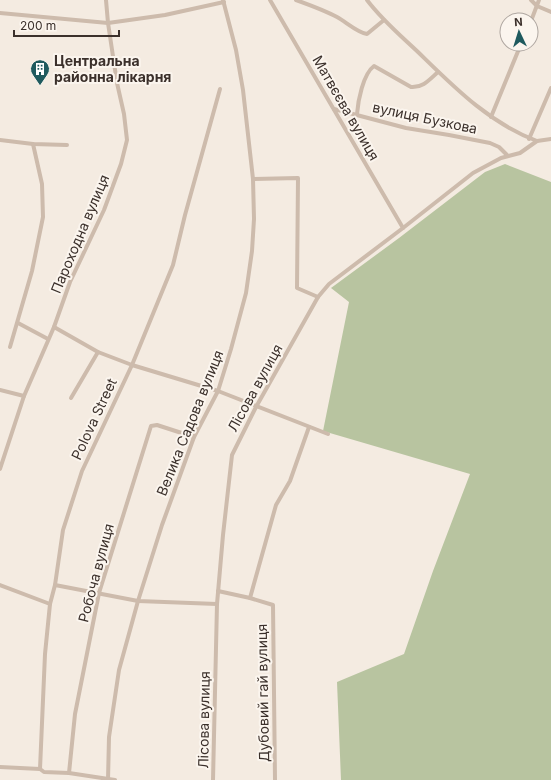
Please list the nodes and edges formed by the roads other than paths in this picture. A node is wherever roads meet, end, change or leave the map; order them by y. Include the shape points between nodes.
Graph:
1 (106, 0) edge
2 (270, 0) edge
3 (296, 0) edge
4 (367, 0) edge
5 (531, 0) edge
6 (539, 0) edge
7 (223, 1) edge
8 (537, 6) junction
9 (535, 12) edge
10 (551, 12) edge
11 (0, 13) edge
12 (384, 20) junction
13 (108, 23) junction
14 (518, 52) edge
15 (438, 72) junction
16 (551, 88) edge
17 (220, 89) dead end
18 (334, 109) junction
19 (357, 114) junction
20 (491, 117) junction
21 (529, 138) junction
22 (551, 139) edge
23 (0, 140) edge
24 (537, 141) junction
25 (33, 144) junction
26 (67, 145) dead end
27 (507, 155) junction
28 (253, 179) junction
29 (403, 228) junction
30 (318, 297) junction
31 (18, 322) junction
32 (54, 327) junction
33 (48, 339) junction
34 (10, 347) dead end
35 (98, 352) junction
36 (132, 364) junction
37 (0, 390) edge
38 (218, 391) junction
39 (24, 396) junction
40 (71, 398) dead end
41 (256, 407) junction
42 (309, 427) junction
43 (328, 434) dead end
44 (194, 437) junction
45 (0, 469) edge
46 (55, 585) junction
47 (0, 586) edge
48 (218, 591) junction
49 (99, 593) junction
50 (250, 598) junction
51 (138, 601) junction
52 (50, 604) junction
53 (217, 604) junction
54 (0, 767) edge
55 (40, 769) junction
56 (69, 773) junction
57 (108, 780) edge
58 (115, 780) edge
59 (213, 780) edge
60 (275, 780) edge

1 - 13 street, Пароходна вулиця
2 - 18 street, Матвєєва вулиця
3 - 12 street via 336,16 361,34 366,34
4 - 12 street
5 - 8 street
6 - 8 street
7 - 13 street via 165,15
7 - 28 street, Велика Садова вулиця via 241,77
8 - 9 street
8 - 10 street
11 - 13 street
12 - 15 street
13 - 32 street, Пароходна вулиця via 127,140 104,210 70,282
14 - 20 street
15 - 19 street via 426,83 411,87 374,66 358,100
15 - 20 street via 465,98
16 - 21 street
17 - 36 street, Polova Street via 173,265
18 - 19 street, вулиця Бузкова
18 - 29 street, Матвєєва вулиця
19 - 27 street, вулиця Бузкова via 406,128 490,143
20 - 21 street
21 - 24 street
22 - 24 street, Лісова вулиця
23 - 25 street
24 - 27 street, Лісова вулиця via 520,153
25 - 26 street
25 - 31 street via 42,184 42,217 32,271
27 - 29 street, Лісова вулиця via 473,173
28 - 30 street via 298,178 297,288
28 - 38 street, Велика Садова вулиця via 254,219 247,286
29 - 30 street, Лісова вулиця via 329,284
30 - 41 street, Лісова вулиця
31 - 33 street
31 - 34 street
32 - 33 street, Пароходна вулиця
32 - 35 street
33 - 39 street, Пароходна вулиця
35 - 36 street
35 - 40 street
36 - 38 street
36 - 46 street, Polova Street via 82,471 63,530
37 - 39 street
38 - 41 street
38 - 44 street, Велика Садова вулиця
39 - 45 street, Пароходна вулиця
41 - 42 street
41 - 48 street, Лісова вулиця via 232,455
42 - 43 street
42 - 50 street via 290,481 276,505
44 - 49 street, Робоча вулиця via 157,425 151,426
44 - 51 street, Велика Садова вулиця
46 - 49 street
46 - 52 street, Polova Street
47 - 52 street
48 - 50 street
48 - 53 street, Лісова вулиця
49 - 51 street
49 - 56 street, Робоча вулиця via 75,714
50 - 60 street, Дубовий гай вулиця via 273,605
51 - 53 street
51 - 57 street, Велика Садова вулиця via 119,670 109,737
52 - 55 street, Polova Street
53 - 59 street, Лісова вулиця
54 - 55 street
55 - 56 street via 44,772
56 - 57 street
57 - 58 street

